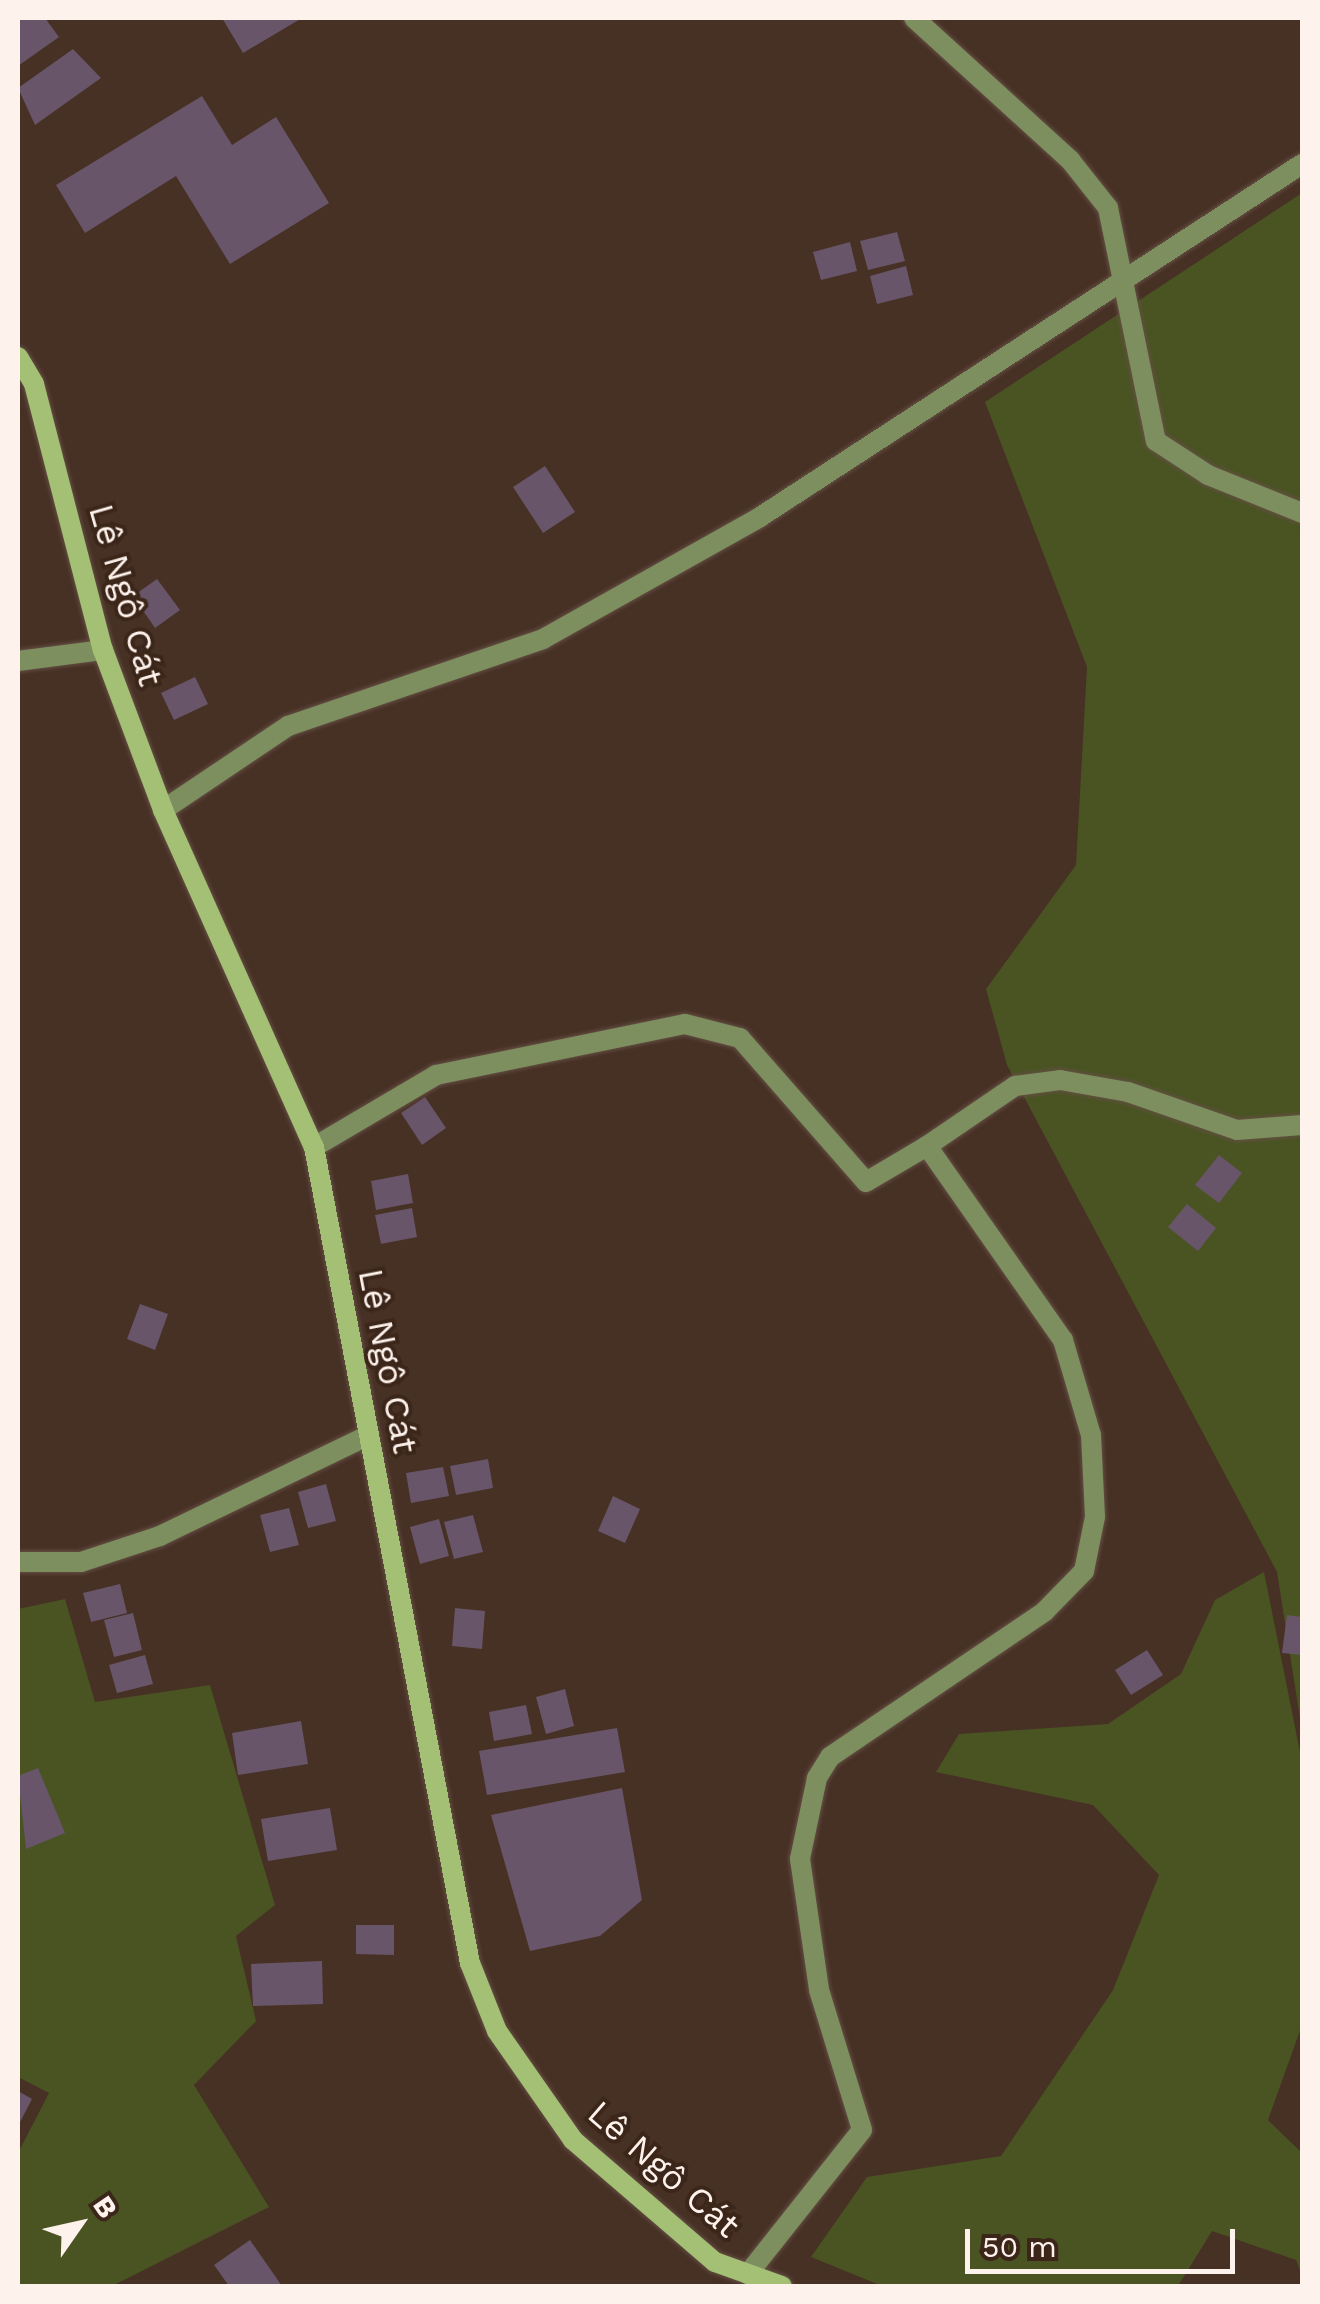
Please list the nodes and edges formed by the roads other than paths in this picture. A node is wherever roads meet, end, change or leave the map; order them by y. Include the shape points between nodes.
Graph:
1 (914, 18) edge
2 (1302, 164) edge
3 (1127, 275) junction
4 (18, 357) edge
5 (1302, 513) edge
6 (103, 650) junction
7 (18, 662) edge
8 (163, 810) junction
9 (1302, 1124) edge
10 (927, 1146) junction
11 (314, 1147) junction
12 (369, 1435) junction
13 (18, 1562) edge
14 (748, 2274) junction
15 (782, 2286) edge

1 - 3 street via 1070,160 1108,208
2 - 3 street
3 - 5 street via 1156,441 1208,475
3 - 8 street via 915,424 542,639 288,726
4 - 6 street, Lê Ngô Cát via 34,384
6 - 7 street
6 - 8 street, Lê Ngô Cát
8 - 11 street, Lê Ngô Cát
9 - 10 street via 1237,1130 1128,1092 1060,1080 1015,1086
10 - 11 street via 866,1182 740,1038 685,1024 436,1076
10 - 14 street via 1063,1340 1091,1434 1096,1518 1084,1571 1044,1612 830,1756 817,1778 800,1859 819,1990 862,2130
11 - 12 street, Lê Ngô Cát
12 - 13 street via 160,1536 81,1562
12 - 14 street, Lê Ngô Cát via 470,1964 497,2031 574,2140 715,2262
14 - 15 street, Lê Ngô Cát

